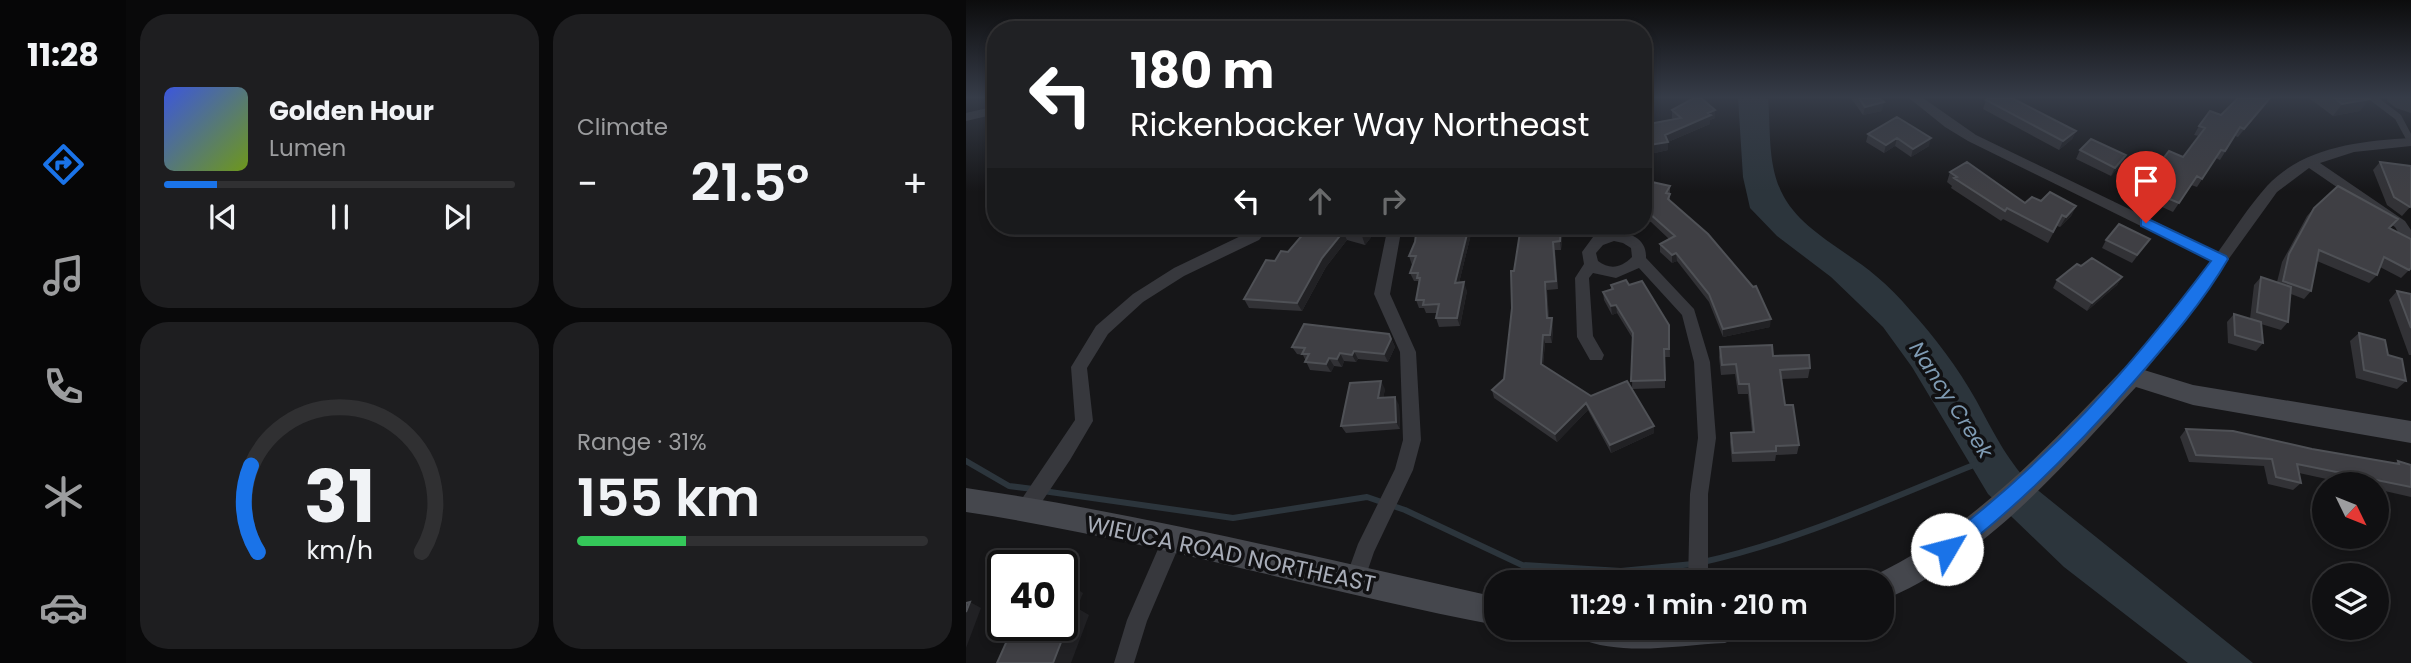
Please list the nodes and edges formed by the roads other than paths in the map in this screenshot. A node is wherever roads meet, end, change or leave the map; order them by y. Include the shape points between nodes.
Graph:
1 (1957, 129) edge
2 (2411, 141) edge
3 (2308, 161) junction
4 (1255, 235) edge
5 (1393, 235) edge
6 (2411, 241) edge
7 (1639, 259) junction
8 (2221, 259) junction
9 (1591, 264) junction
10 (1596, 355) dead end
11 (2131, 376) junction
12 (2411, 432) edge
13 (966, 500) edge
14 (1027, 506) junction
15 (1172, 539) junction
16 (1698, 570) edge
17 (1355, 580) junction
18 (1894, 580) edge
19 (1484, 608) edge
20 (1124, 663) edge

1 - 8 street
2 - 3 street via 2350,148
3 - 6 street via 2400,224
3 - 8 street via 2272,189
4 - 14 street via 1179,272 1138,298 1102,331 1079,367 1084,421
5 - 17 street via 1381,294 1408,352 1412,440 1404,470
7 - 9 street via 1620,272 1604,272
7 - 9 street via 1635,242 1613,236 1592,246
7 - 16 street via 1689,313 1702,362 1707,438 1698,501
8 - 11 street
9 - 10 street via 1582,278 1585,337
11 - 12 street via 2193,395
11 - 18 street via 1990,517 1932,560
13 - 14 street, WIEUCA ROAD NORTHEAST
14 - 15 street, WIEUCA ROAD NORTHEAST
15 - 17 street, WIEUCA ROAD NORTHEAST
15 - 20 street
17 - 19 street, WIEUCA ROAD NORTHEAST

